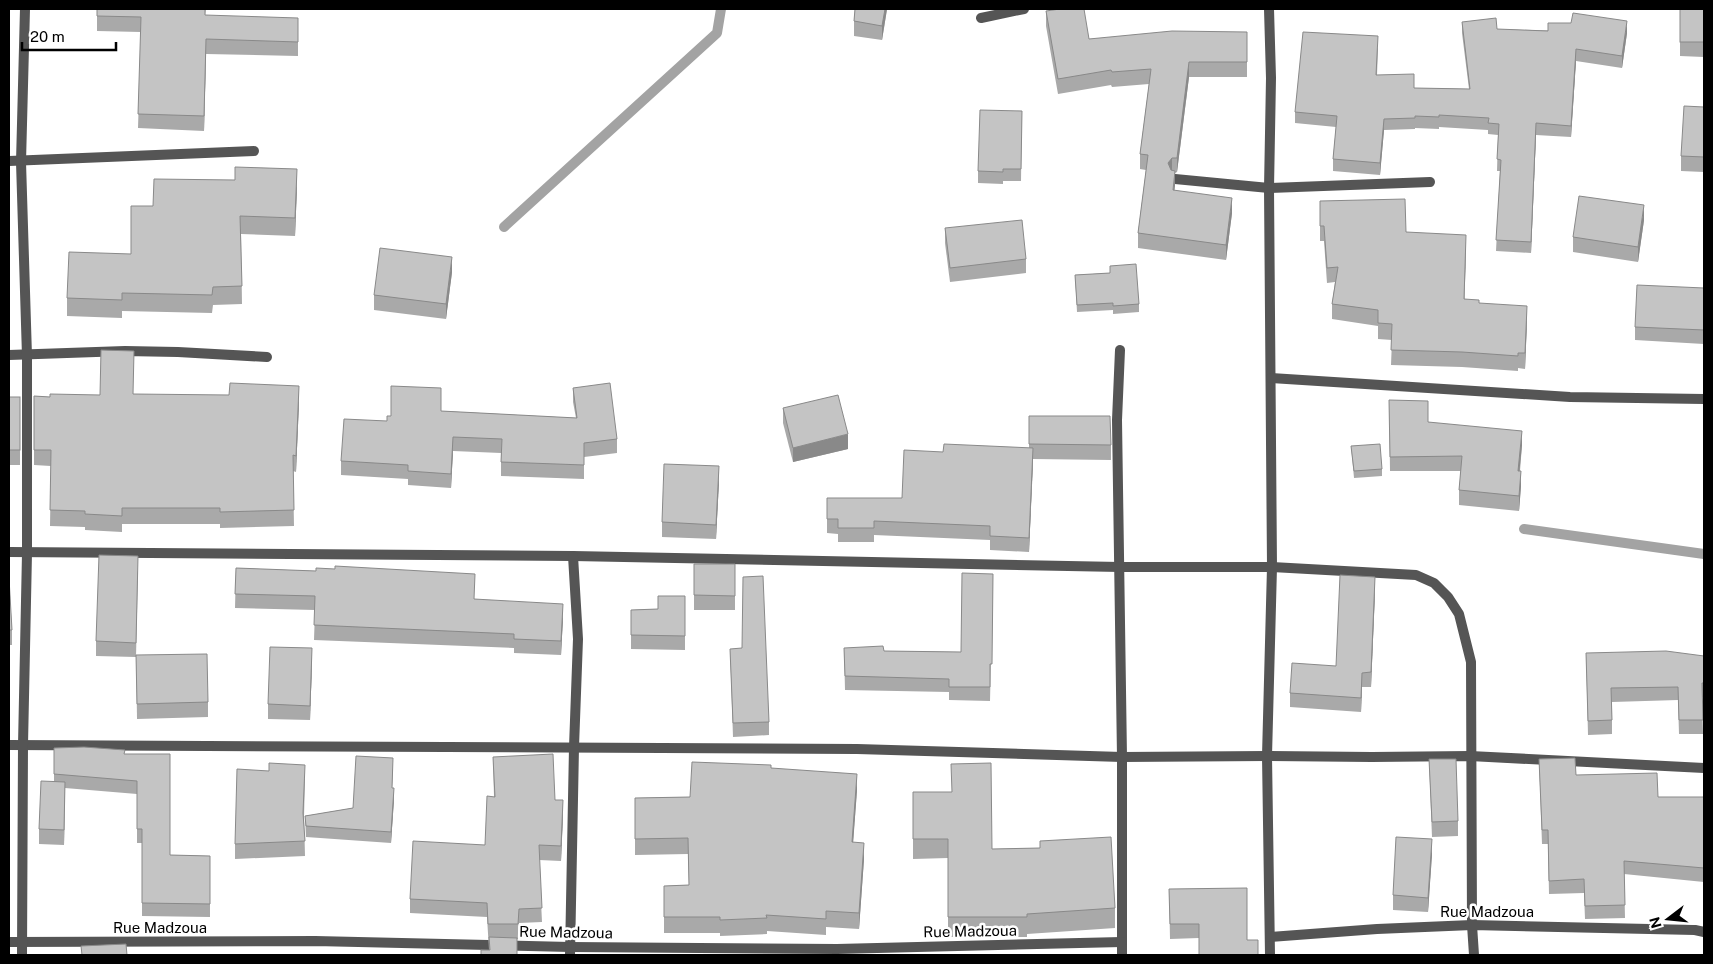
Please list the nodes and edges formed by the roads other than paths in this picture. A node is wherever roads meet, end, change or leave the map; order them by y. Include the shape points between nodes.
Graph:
1 (25, 9) edge
2 (1024, 9) edge
3 (1269, 9) edge
4 (981, 18) dead end
5 (254, 150) dead end
6 (9, 162) edge
7 (21, 162) junction
8 (1176, 179) edge
9 (1430, 182) dead end
10 (1269, 188) junction
11 (1120, 350) dead end
12 (9, 355) edge
13 (28, 356) junction
14 (267, 356) dead end
15 (1272, 378) junction
16 (1704, 400) edge
17 (9, 552) edge
18 (27, 552) junction
19 (573, 556) junction
20 (1120, 566) junction
21 (1272, 567) junction
22 (9, 745) edge
23 (23, 745) junction
24 (574, 747) junction
25 (1267, 756) junction
26 (1470, 756) junction
27 (1122, 757) junction
28 (1704, 768) edge
29 (1472, 925) junction
30 (1704, 932) edge
31 (1270, 936) junction
32 (9, 942) edge
33 (22, 942) junction
34 (1122, 942) junction
35 (570, 951) edge
36 (22, 955) edge
37 (1122, 955) edge
38 (1270, 955) edge
39 (1474, 955) edge

1 - 7 street
2 - 4 street
3 - 10 street
5 - 7 street
6 - 7 street
7 - 13 street
8 - 10 street
9 - 10 street
10 - 15 street
11 - 20 street via 1117,420
12 - 13 street
13 - 14 street via 125,351
13 - 18 street
15 - 16 street via 1570,397
15 - 21 street
17 - 18 street
18 - 19 street
18 - 23 street
19 - 20 street
19 - 24 street via 578,639
20 - 21 street
20 - 27 street
21 - 25 street
21 - 26 street via 1416,575 1434,583 1448,596 1460,614 1471,662
22 - 23 street
23 - 24 street
23 - 33 street
24 - 27 street via 857,749
24 - 35 street
25 - 26 street
25 - 27 street
25 - 31 street
26 - 28 street
26 - 29 street
27 - 34 street
29 - 30 street, Rue Madzoua
29 - 31 street, Rue Madzoua
29 - 39 street
31 - 38 street
32 - 33 street, Rue Madzoua
33 - 35 street, Rue Madzoua via 315,941
33 - 36 street
34 - 35 street, Rue Madzoua
34 - 37 street

